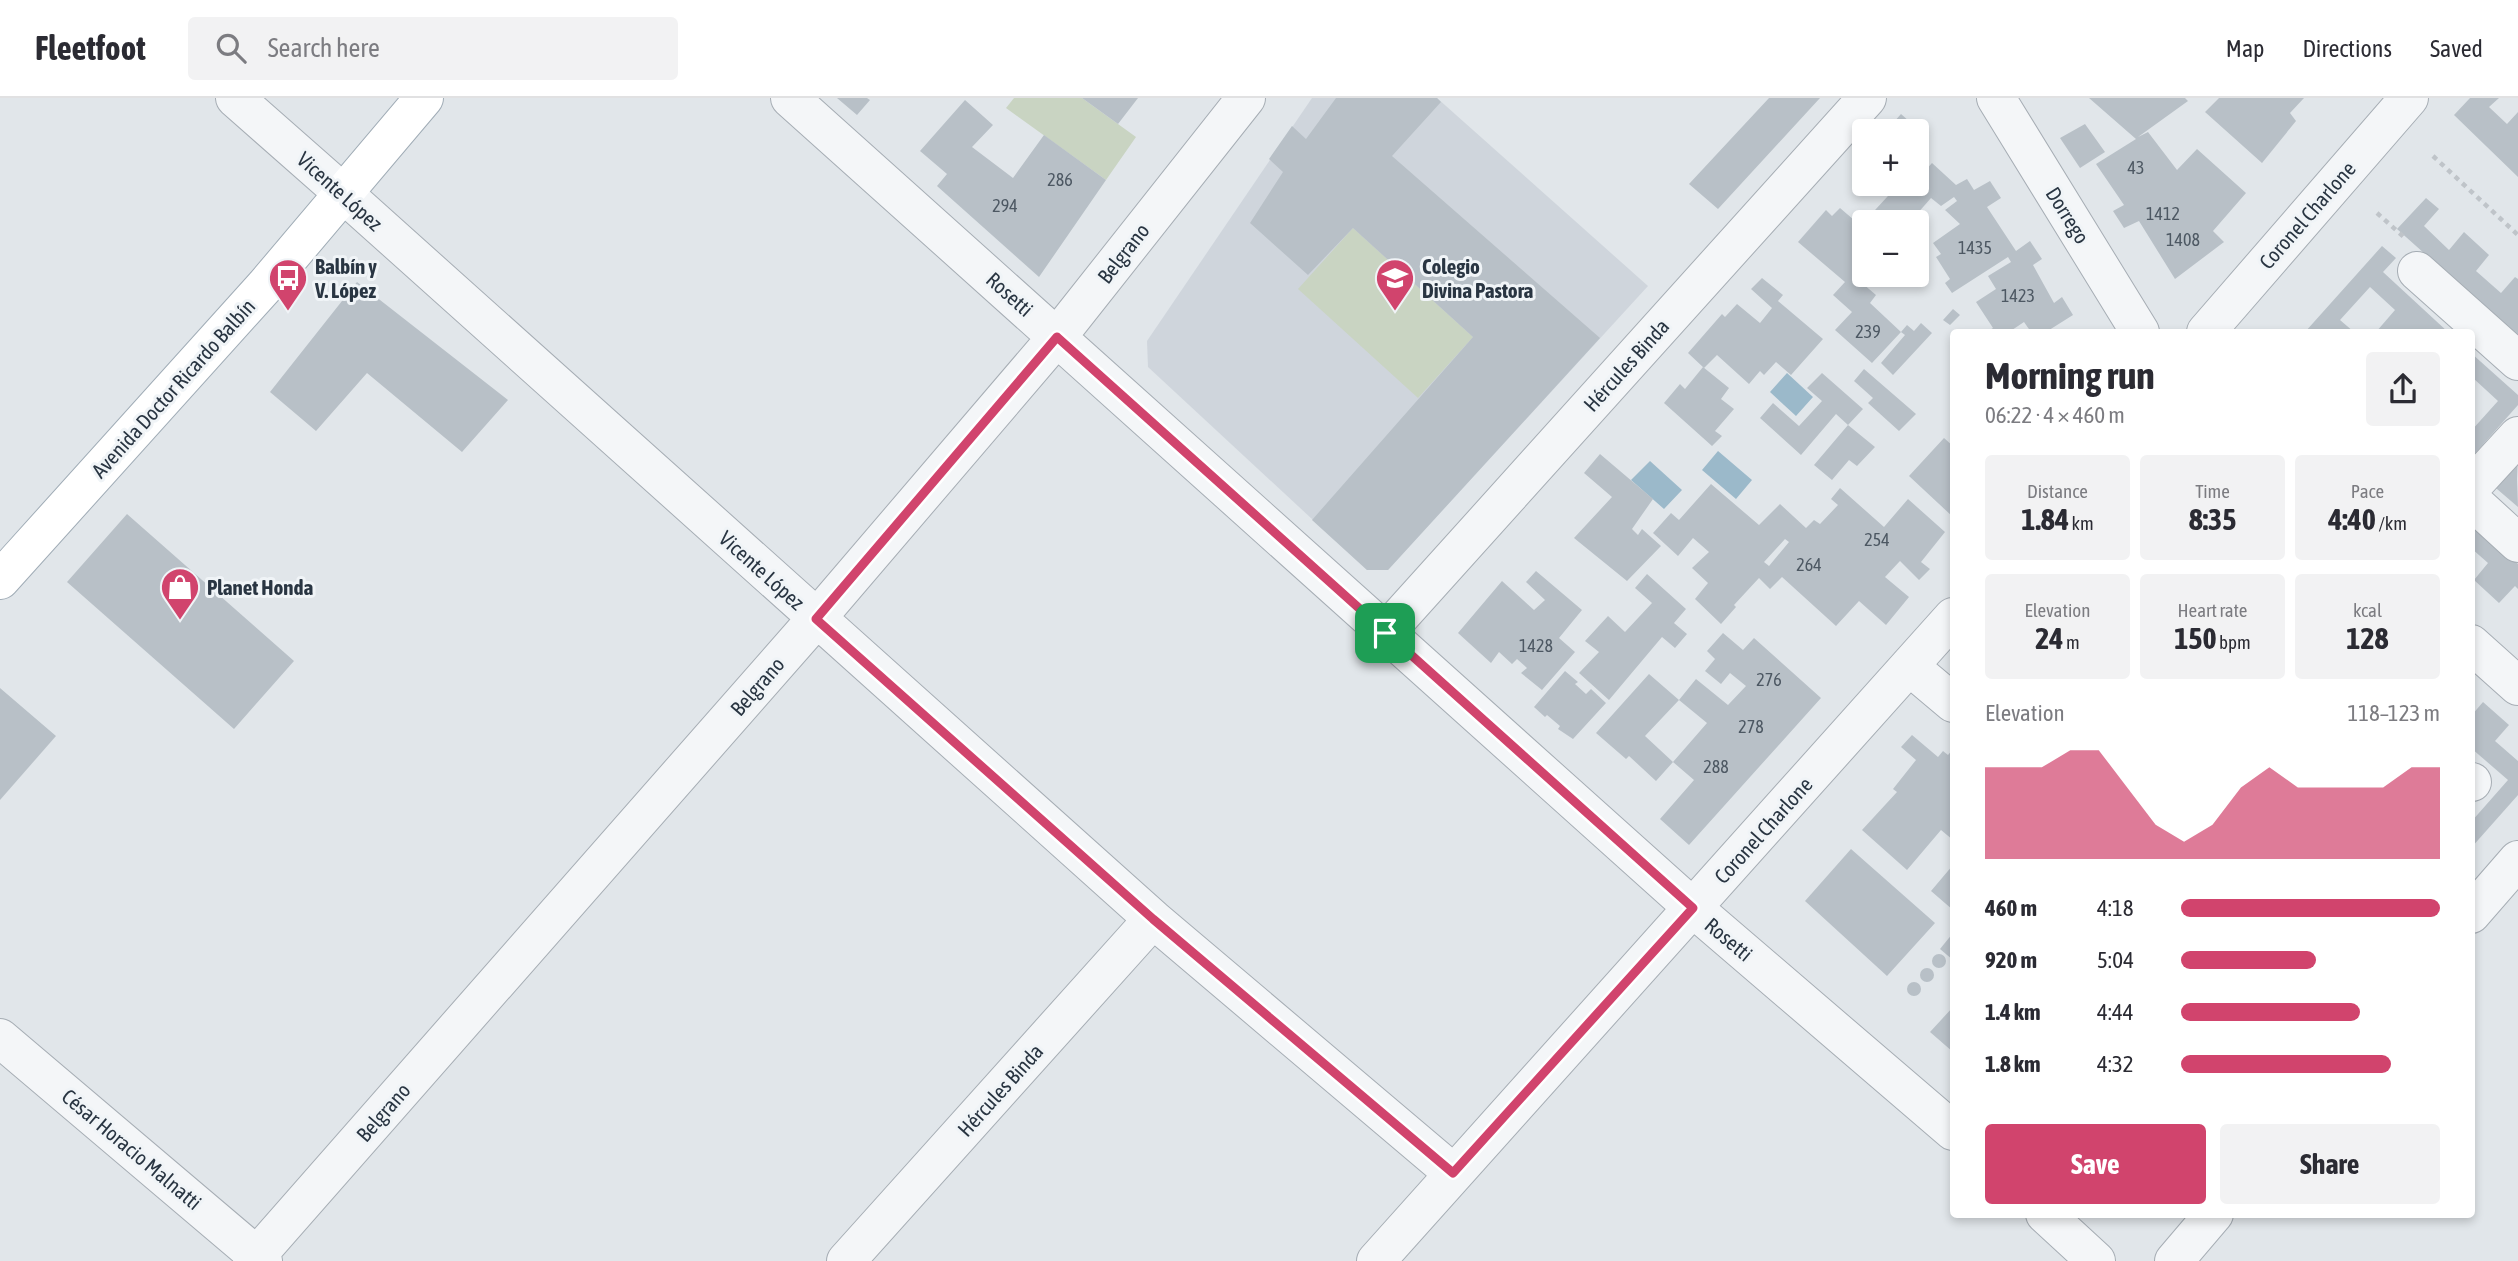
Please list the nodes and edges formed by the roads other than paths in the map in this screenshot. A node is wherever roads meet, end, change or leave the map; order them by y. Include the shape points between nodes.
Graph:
1 (235, 98) edge
2 (424, 98) edge
3 (790, 98) edge
4 (1247, 98) edge
5 (1867, 98) edge
6 (1996, 98) edge
7 (2409, 98) edge
8 (344, 194) junction
9 (2417, 271) dead end
10 (2138, 329) edge
11 (2209, 329) edge
12 (1057, 337) junction
13 (2518, 361) edge
14 (2518, 436) edge
15 (2475, 483) edge
16 (2475, 504) edge
17 (2518, 543) edge
18 (0, 580) edge
19 (816, 619) junction
20 (1950, 620) edge
21 (1385, 633) junction
22 (2475, 648) edge
23 (1909, 666) junction
24 (2518, 686) edge
25 (1950, 701) edge
26 (2518, 860) edge
27 (1693, 908) junction
28 (2475, 909) edge
29 (1153, 919) junction
30 (0, 1038) edge
31 (1947, 1114) edge
32 (1453, 1173) junction
33 (2049, 1218) edge
34 (2211, 1218) edge
35 (258, 1259) edge
36 (846, 1261) edge
37 (1376, 1261) edge
38 (2096, 1261) edge
39 (2174, 1261) edge

1 - 8 street, Vicente López
2 - 8 main road, Avenida Doctor Ricardo Balbín
3 - 12 street, Rosetti
4 - 12 street, Belgrano
5 - 21 street, Hércules Binda
6 - 10 street, Dorrego
7 - 11 street, Coronel Charlone
8 - 18 main road, Avenida Doctor Ricardo Balbín
8 - 19 street, Vicente López
9 - 13 street
12 - 19 street, Belgrano
12 - 21 street, Rosetti
14 - 15 street
16 - 17 street
19 - 29 street, Vicente López
19 - 35 street, Belgrano
20 - 23 street, Coronel Charlone
21 - 27 street, Rosetti
22 - 24 street
23 - 25 street
23 - 27 street, Coronel Charlone
26 - 28 street
27 - 31 street, Rosetti
27 - 32 street, Coronel Charlone
29 - 32 street, Vicente López
29 - 36 street, Hércules Binda
30 - 35 street, César Horacio Malnatti
32 - 37 street, Coronel Charlone
33 - 38 street
34 - 39 street

